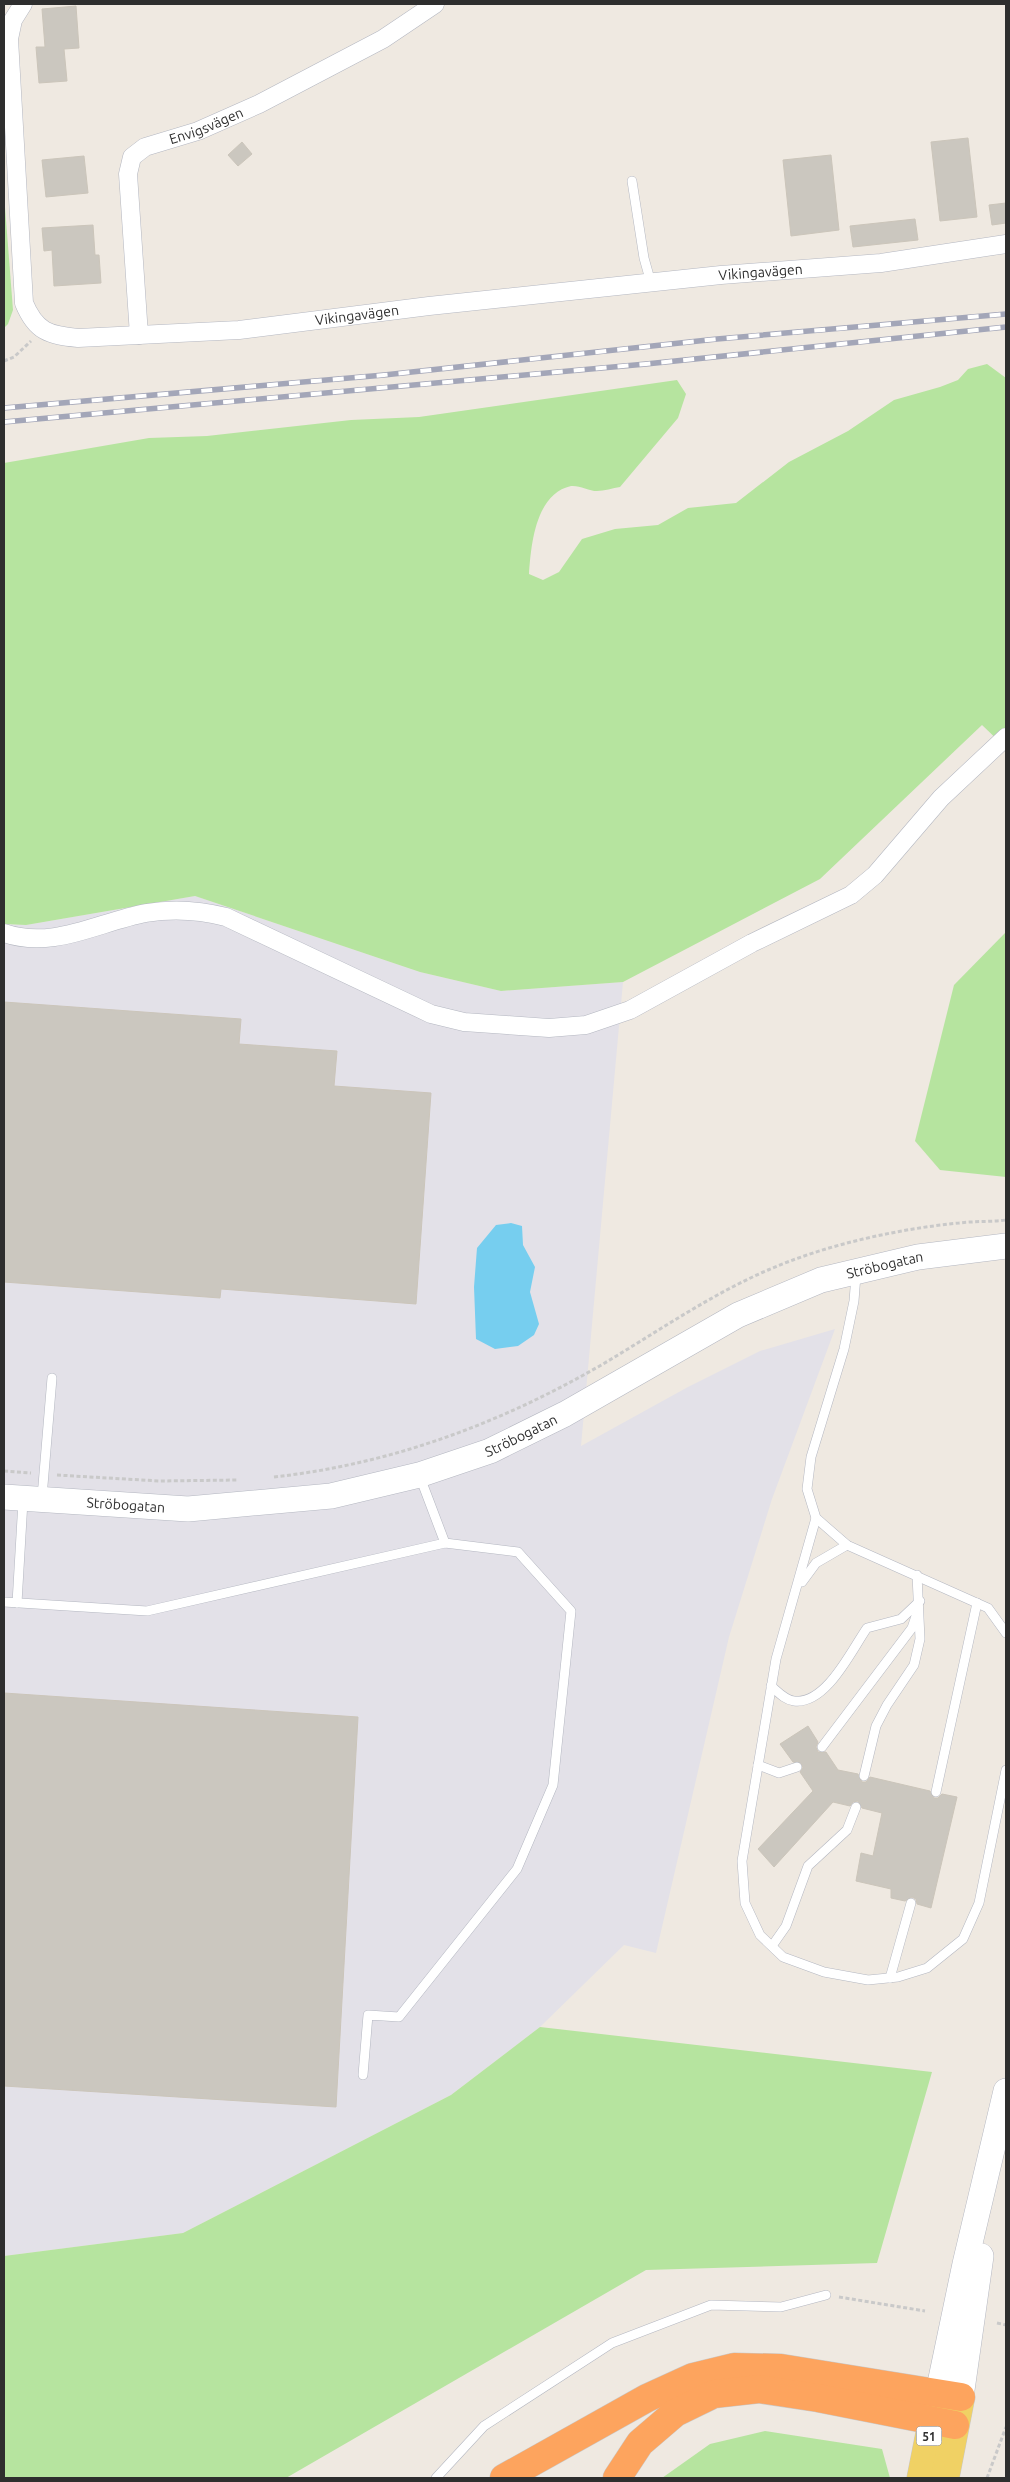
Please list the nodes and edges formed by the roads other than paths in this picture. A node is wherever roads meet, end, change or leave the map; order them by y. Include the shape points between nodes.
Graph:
1 (23, 4) edge
2 (436, 4) edge
3 (632, 180) dead end
4 (1006, 244) edge
5 (651, 283) junction
6 (139, 335) junction
7 (1006, 737) edge
8 (4, 933) edge
9 (1006, 1246) edge
10 (857, 1272) junction
11 (52, 1378) dead end
12 (419, 1475) junction
13 (23, 1498) edge
14 (816, 1518) junction
15 (445, 1543) junction
16 (846, 1545) junction
17 (918, 1575) junction
18 (797, 1589) junction
19 (920, 1601) junction
20 (4, 1602) edge
21 (17, 1603) junction
22 (977, 1603) junction
23 (1006, 1633) edge
24 (771, 1686) junction
25 (822, 1748) dead end
26 (758, 1765) junction
27 (796, 1767) dead end
28 (1006, 1770) edge
29 (864, 1776) dead end
30 (936, 1792) dead end
31 (856, 1807) dead end
32 (911, 1902) dead end
33 (772, 1946) junction
34 (890, 1978) junction
35 (363, 2076) dead end
36 (1006, 2091) edge
37 (826, 2295) road end
38 (949, 2395) junction
39 (944, 2422) junction
40 (436, 2478) edge
41 (504, 2478) edge
42 (617, 2478) edge
43 (921, 2478) edge
44 (944, 2478) edge

1 - 6 street, Vikingavägen via 13,20 9,39 24,303 30,317 43,331 78,338
2 - 6 street, Envigsvägen via 383,38 259,104 198,131 145,146 132,157 128,174
3 - 5 lane
4 - 5 street, Vikingavägen via 881,263
5 - 6 street, Vikingavägen via 239,330
7 - 8 street via 941,798 875,875 851,895 752,943 630,1010 586,1025 549,1028 494,1026 431,1014 226,917 199,910 145,914 53,938 33,940
9 - 10 street, Ströbogatan via 946,1252
10 - 12 street, Ströbogatan via 821,1280 738,1315 565,1414 490,1451
10 - 14 lane via 844,1349 811,1457 807,1489
11 - 13 lane via 45,1474
12 - 13 street, Ströbogatan via 331,1496 188,1509
12 - 15 lane
13 - 21 lane
14 - 16 lane
14 - 18 lane
15 - 21 lane via 147,1611
15 - 35 lane via 518,1552 571,1611 553,1785 516,1869 400,2017 368,2015
16 - 17 lane
16 - 18 lane via 816,1563
17 - 19 lane
17 - 22 lane
18 - 24 lane
19 - 24 lane via 901,1619 867,1628 826,1688 811,1700 793,1701
19 - 25 lane via 912,1628
19 - 29 lane via 920,1639 914,1665 876,1726
20 - 21 lane
22 - 23 lane via 988,1608
22 - 30 lane
24 - 26 lane
26 - 27 lane via 779,1773
26 - 33 lane via 742,1862 745,1903 760,1935
28 - 34 lane via 979,1903 963,1939 927,1968
31 - 33 lane via 847,1830 808,1866 786,1926
32 - 34 lane
33 - 34 lane via 783,1957 824,1972 868,1980
36 - 38 street via 991,2159 980,2268
37 - 40 lane via 781,2307 711,2305 612,2343 484,2426
38 - 39 main road, 51
38 - 41 highway via 781,2368 734,2367 693,2377 647,2398
39 - 42 highway via 759,2389 714,2394 675,2413 640,2443
39 - 43 main road, 51
39 - 44 main road, 51

